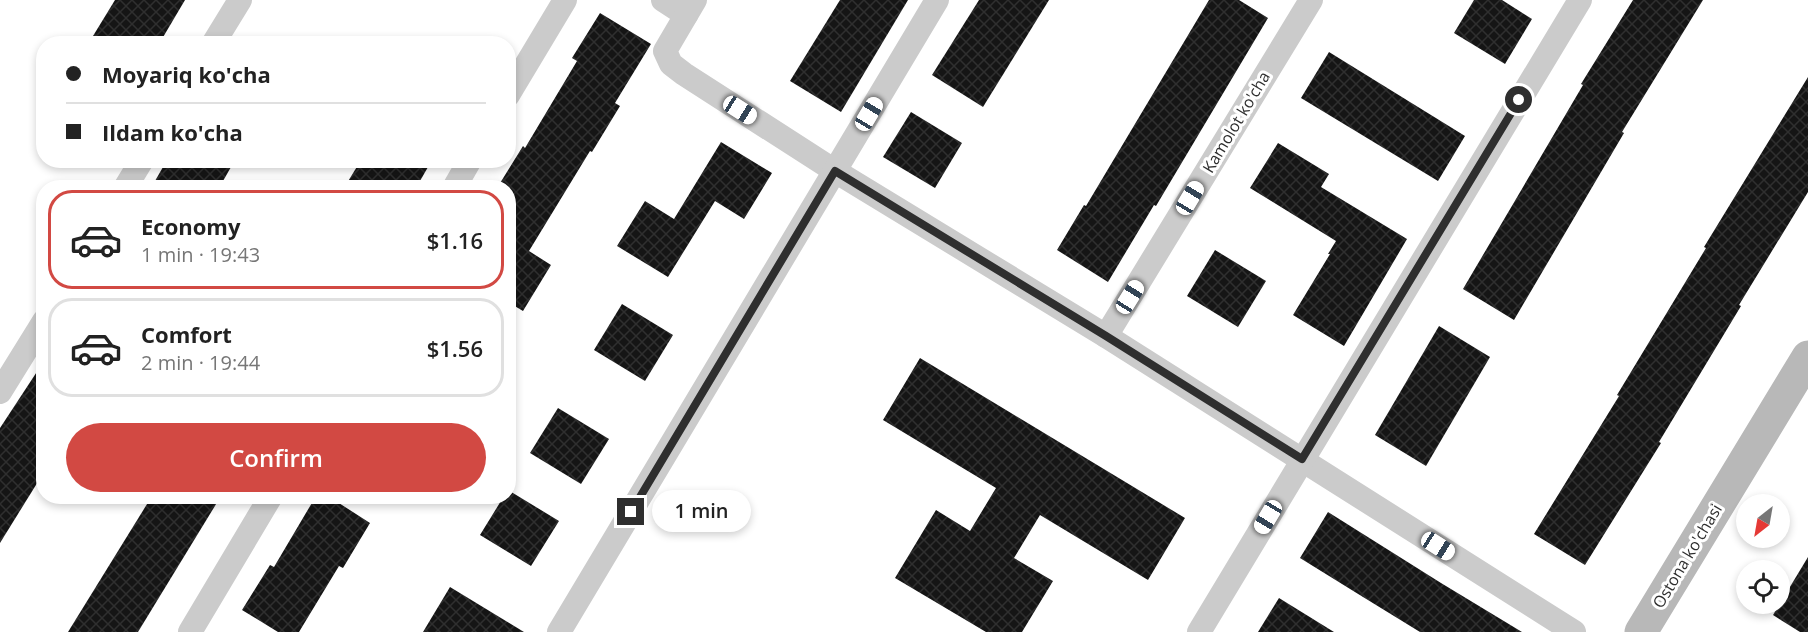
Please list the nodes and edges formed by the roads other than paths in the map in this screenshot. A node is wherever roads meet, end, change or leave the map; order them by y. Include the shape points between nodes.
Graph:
1 (240, 0) edge
2 (565, 0) edge
3 (663, 0) edge
4 (937, 0) edge
5 (1311, 0) edge
6 (1580, 0) edge
7 (691, 7) edge
8 (218, 36) edge
9 (516, 82) edge
10 (835, 171) junction
11 (36, 334) edge
12 (1106, 336) junction
13 (1808, 357) edge
14 (0, 392) edge
15 (1302, 459) junction
16 (266, 504) edge
17 (190, 632) edge
18 (558, 632) edge
19 (1199, 632) edge
20 (1574, 632) edge
21 (1641, 632) edge

1 - 8 street
2 - 9 street
3 - 7 street
4 - 10 street
5 - 12 street, Kamolot ko'cha
6 - 15 street
7 - 10 street via 665,51 671,64
10 - 12 street
10 - 18 street
11 - 14 street
12 - 15 street
13 - 21 street, Ostona ko'chasi
15 - 19 street
15 - 20 street
16 - 17 street

